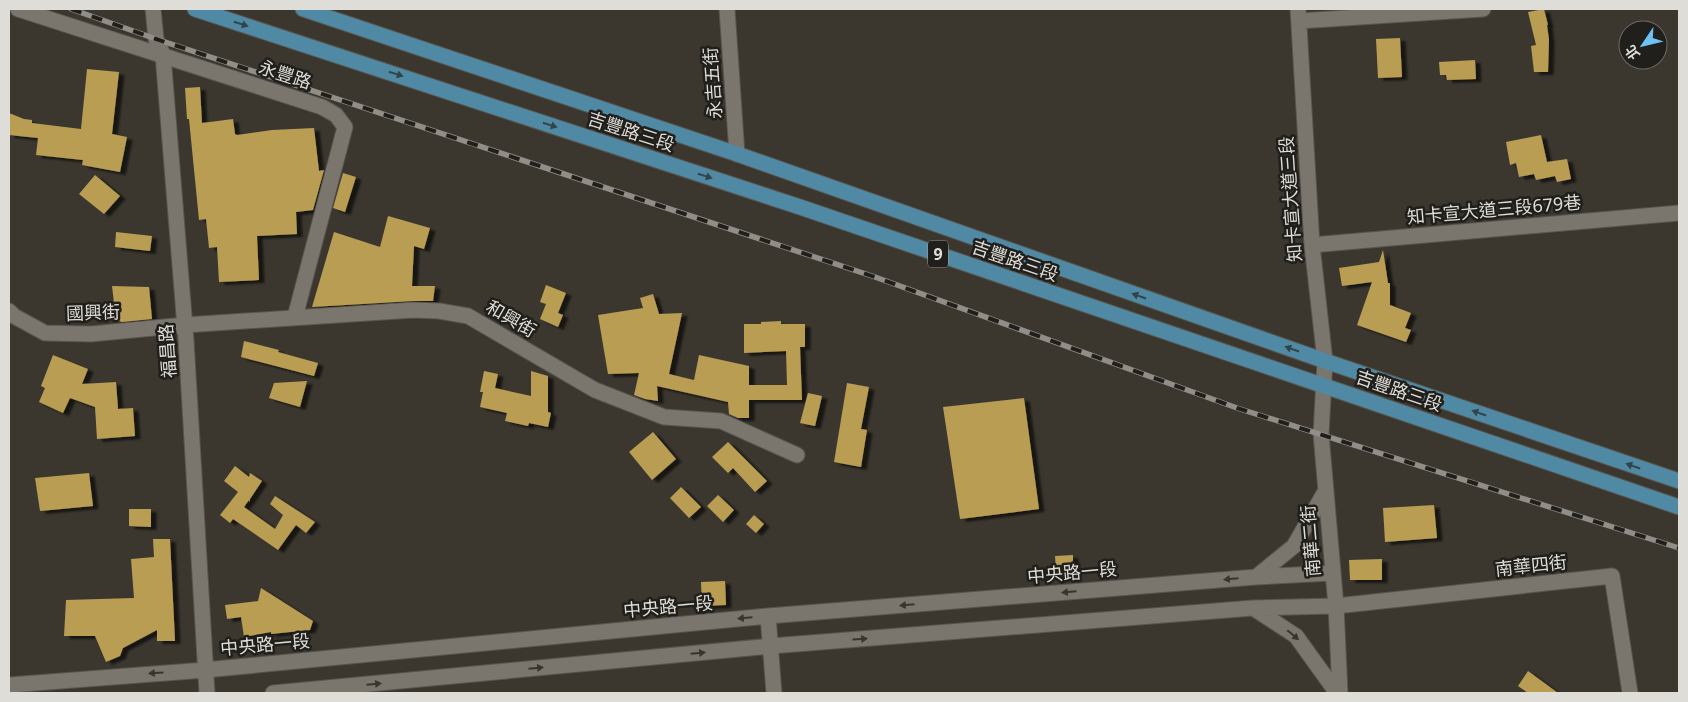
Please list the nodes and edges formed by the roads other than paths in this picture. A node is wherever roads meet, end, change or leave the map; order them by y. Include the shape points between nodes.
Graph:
1 (18, 9) edge
2 (153, 9) edge
3 (195, 9) edge
4 (303, 9) edge
5 (727, 9) edge
6 (1482, 9) edge
7 (1298, 15) edge
8 (163, 55) junction
9 (737, 154) junction
10 (1679, 213) edge
11 (1312, 245) junction
12 (9, 312) edge
13 (295, 317) junction
14 (185, 324) junction
15 (1324, 361) junction
16 (1324, 386) junction
17 (797, 454) dead end
18 (1679, 481) edge
19 (1326, 490) junction
20 (1679, 507) edge
21 (1332, 573) junction
22 (1256, 577) junction
23 (1336, 606) junction
24 (1253, 608) junction
25 (768, 616) junction
26 (771, 646) junction
27 (205, 670) junction
28 (9, 685) edge
29 (207, 693) edge
30 (274, 693) edge
31 (774, 693) edge
32 (1339, 693) edge
33 (1630, 693) edge

1 - 8 street, 永豐路
2 - 8 street, 福昌路 via 156,39
3 -> 16 main road, 吉豐路三段 / 9 via 809,210
4 - 9 main road, 吉豐路三段 / 9
5 - 9 street, 永吉五街
6 - 7 street
7 - 11 street, 知卡宣大道三段
8 - 13 street, 永豐路 via 322,107 336,115 345,127
8 - 14 street, 福昌路
15 -> 9 main road, 吉豐路三段 / 9
10 - 11 street, 知卡宣大道三段679巷
11 - 15 street, 知卡宣大道三段
12 - 14 street, 國興街 via 45,333 91,334
13 - 14 street, 和興街
13 - 17 street, 和興街 via 414,310 468,316 595,390 664,417 721,421
14 - 27 street, 福昌路
15 - 16 street, 知卡宣大道三段
18 -> 15 main road, 吉豐路三段 / 9
16 - 19 street, 南華二街 via 1321,434
16 - 20 main road, 吉豐路三段 / 9
19 - 21 street, 南華二街
19 - 22 street via 1294,546
21 - 22 street, 中央路一段
21 - 23 street, 南華二街
22 -> 25 street, 中央路一段
23 - 24 street
23 - 32 street, 南華二街
23 - 33 street, 南華四街 via 1612,576
26 -> 24 street
24 -> 32 street via 1296,636
25 - 26 street
25 -> 27 street, 中央路一段
30 -> 26 street
26 - 31 street
27 -> 28 street, 中央路一段
27 - 29 street, 福昌路

